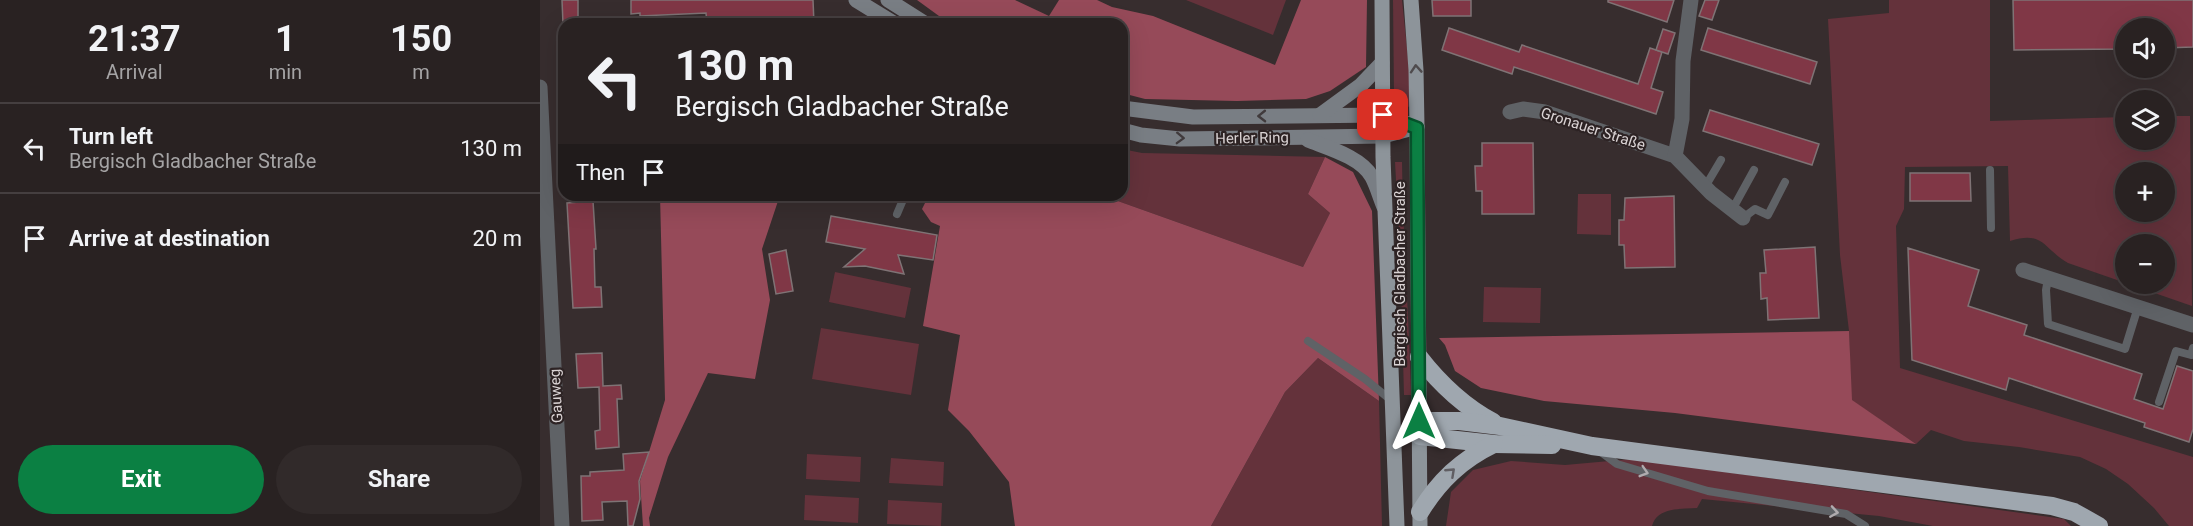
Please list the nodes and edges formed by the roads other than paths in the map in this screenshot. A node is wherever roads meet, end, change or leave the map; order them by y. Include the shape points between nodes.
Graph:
1 (856, 0) edge
2 (888, 0) edge
3 (1382, 0) edge
4 (1411, 0) edge
5 (1691, 0) edge
6 (885, 18) edge
7 (916, 18) edge
8 (1382, 63) junction
9 (540, 87) edge
10 (1128, 109) edge
11 (1510, 112) dead end
12 (1320, 115) junction
13 (1383, 115) junction
14 (1417, 128) junction
15 (1128, 132) edge
16 (1383, 136) junction
17 (1302, 137) junction
18 (1675, 156) junction
19 (1721, 160) dead end
20 (1754, 170) dead end
21 (1990, 170) dead end
22 (1785, 182) dead end
23 (1705, 187) junction
24 (902, 201) edge
25 (1385, 211) junction
26 (897, 214) dead end
27 (1737, 214) junction
28 (1991, 228) dead end
29 (2023, 270) dead end
30 (2048, 279) junction
31 (545, 296) edge
32 (2138, 307) junction
33 (2193, 325) edge
34 (1308, 341) dead end
35 (2193, 348) edge
36 (1419, 357) junction
37 (1392, 400) junction
38 (2159, 402) dead end
39 (1500, 426) junction
40 (1392, 427) junction
41 (1420, 428) junction
42 (1494, 444) junction
43 (1592, 446) junction
44 (1420, 519) edge
45 (562, 526) edge
46 (1397, 526) edge
47 (1865, 526) edge
48 (2099, 526) edge

1 - 6 main road
2 - 7 main road
3 - 8 main road, Bergisch Gladbacher Straße
14 -> 4 main road, Bergisch Gladbacher Straße
5 - 18 street via 1683,61 1682,119
8 - 12 main road via 1361,85
8 - 13 main road, Bergisch Gladbacher Straße
9 - 31 street, Gauweg
12 -> 10 main road, Herler Ring via 1193,117
11 - 18 street, Gronauer Straße via 1545,112
12 - 13 main road, Herler Ring
13 - 14 main road
13 - 16 main road, Bergisch Gladbacher Straße
14 - 16 main road
14 - 36 main road, Bergisch Gladbacher Straße
15 -> 17 main road, Herler Ring via 1180,139
16 - 17 main road, Herler Ring
16 - 25 main road, Bergisch Gladbacher Straße
17 - 25 main road via 1361,165 1371,175
18 - 23 street, Gronauer Straße
19 - 23 lane
20 - 27 lane
21 - 28 lane
22 - 27 lane via 1768,215 1755,209
23 - 27 street, Gronauer Straße
24 - 26 lane
25 - 37 main road, Bergisch Gladbacher Straße
29 - 30 street
30 - 32 street
30 - 32 lane via 2048,324 2125,349
31 - 45 street, Gauweg
32 - 33 street
34 - 37 lane
35 - 38 lane via 2191,355 2176,351
36 - 39 highway via 1450,392
36 - 41 main road, Bergisch Gladbacher Straße
37 - 40 main road, Bergisch Gladbacher Straße
39 - 41 highway via 1459,421
39 - 43 highway
40 - 41 main road
40 - 46 main road, Bergisch Gladbacher Straße
41 - 42 highway
41 - 44 main road, Bergisch Gladbacher Straße
42 - 43 highway
44 -> 42 highway via 1431,493 1446,475
43 -> 47 lane via 1617,464 1708,491 1846,514
43 - 48 highway via 2052,507 2074,512

